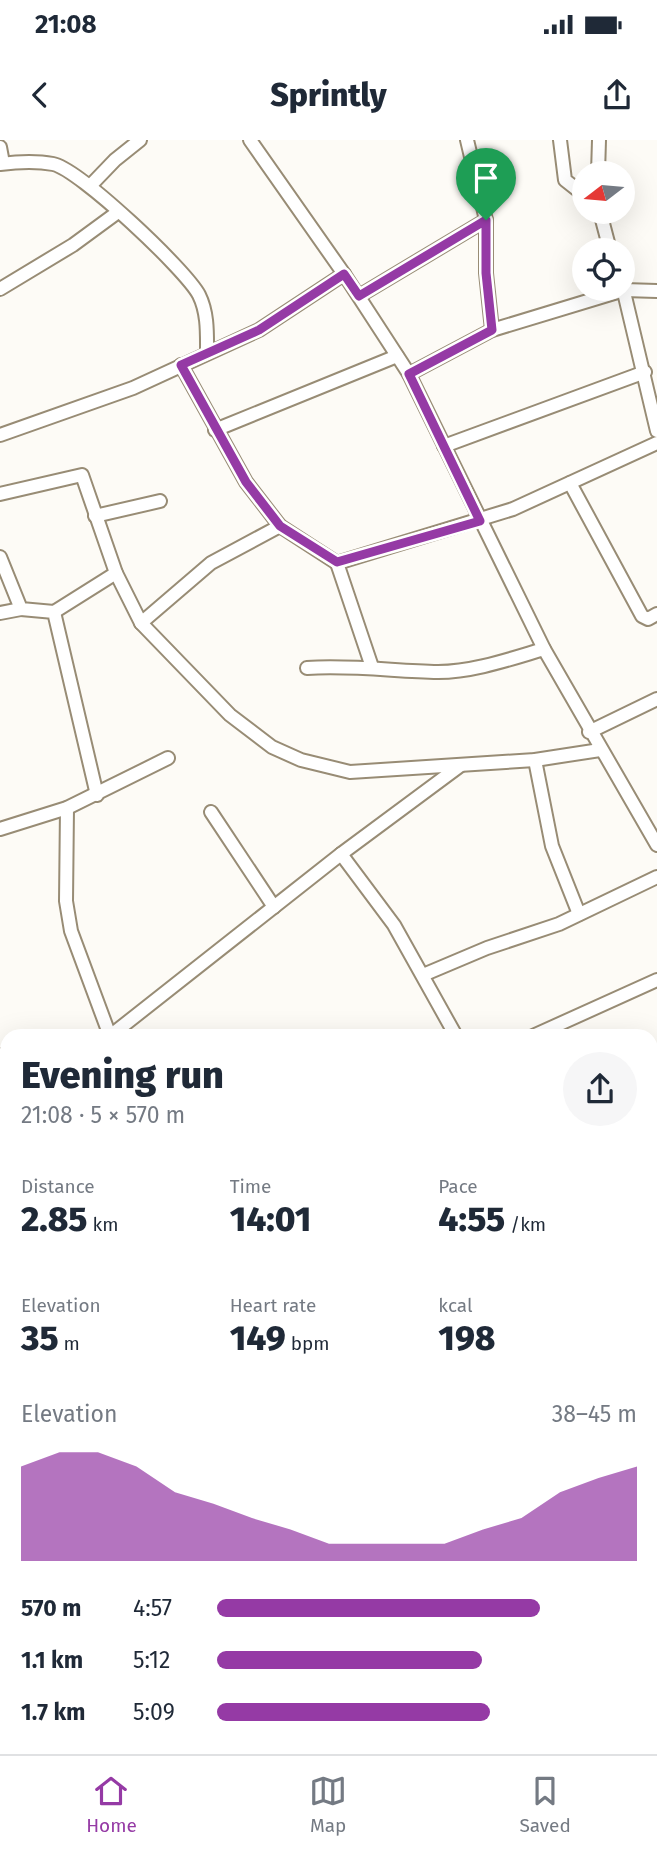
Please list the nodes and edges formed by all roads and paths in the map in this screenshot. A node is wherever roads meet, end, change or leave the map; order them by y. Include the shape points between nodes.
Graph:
1 (140, 140) edge
2 (250, 140) edge
3 (467, 140) edge
4 (560, 140) edge
5 (599, 140) edge
6 (0, 147) edge
7 (598, 161) edge
8 (1, 164) edge
9 (90, 186) junction
10 (572, 187) edge
11 (118, 212) junction
12 (486, 220) junction
13 (344, 274) junction
14 (0, 289) edge
15 (635, 290) edge
16 (657, 291) edge
17 (359, 296) junction
18 (585, 301) edge
19 (626, 301) edge
20 (492, 330) junction
21 (207, 353) junction
22 (397, 356) junction
23 (181, 365) junction
24 (645, 372) junction
25 (409, 374) junction
26 (215, 430) junction
27 (657, 431) edge
28 (0, 435) edge
29 (657, 443) edge
30 (444, 446) junction
31 (570, 483) junction
32 (0, 494) edge
33 (160, 502) dead end
34 (95, 516) junction
35 (480, 521) junction
36 (280, 526) junction
37 (0, 557) edge
38 (337, 562) junction
39 (116, 573) junction
40 (20, 609) junction
41 (54, 612) junction
42 (0, 613) edge
43 (657, 614) edge
44 (141, 622) junction
45 (544, 649) junction
46 (307, 667) dead end
47 (372, 667) junction
48 (657, 699) edge
49 (589, 732) junction
50 (600, 750) junction
51 (168, 758) dead end
52 (535, 760) junction
53 (462, 764) junction
54 (97, 795) junction
55 (67, 808) junction
56 (211, 813) dead end
57 (0, 829) edge
58 (657, 845) edge
59 (341, 854) junction
60 (657, 877) edge
61 (274, 907) junction
62 (579, 914) junction
63 (424, 975) junction
64 (657, 980) edge
65 (107, 1029) edge
66 (119, 1029) edge
67 (452, 1029) edge
68 (548, 1029) edge

1 - 9 street
2 - 13 street
3 - 12 street
4 - 10 street via 566,183
5 - 7 street
6 - 8 street
8 - 9 street via 55,164
9 - 11 street
11 - 14 street
11 - 21 street via 195,289 205,311
12 - 17 street
12 - 20 street
13 - 17 street
13 - 21 street via 259,330
15 - 16 street
17 - 22 street
18 - 20 street
19 - 24 street
20 - 25 street
21 - 23 street
22 - 25 street
22 - 26 street
23 - 26 street
23 - 28 street via 133,388
24 - 27 street
24 - 30 street
25 - 30 street
26 - 36 street
29 - 31 street
30 - 35 street
31 - 35 street
31 - 43 street via 642,616 648,619
32 - 34 street via 82,475
33 - 34 street
34 - 39 street
35 - 38 street
35 - 45 street
36 - 38 street
36 - 44 street via 211,563
37 - 40 street
38 - 47 street
39 - 41 street
39 - 44 street
40 - 41 street
40 - 42 street
41 - 54 street
44 - 53 street via 230,715 272,747 301,760 350,772
45 - 47 street via 439,672
45 - 49 street
46 - 47 street
48 - 49 street
49 - 50 street
50 - 52 street
50 - 58 street
51 - 54 street
52 - 53 street
52 - 62 street via 552,846
53 - 59 street
54 - 55 street
55 - 57 street
55 - 65 street via 66,901 71,931
56 - 61 street
59 - 61 street
59 - 63 street via 394,925
60 - 62 street
61 - 66 street
62 - 63 street
63 - 67 street
64 - 68 street

